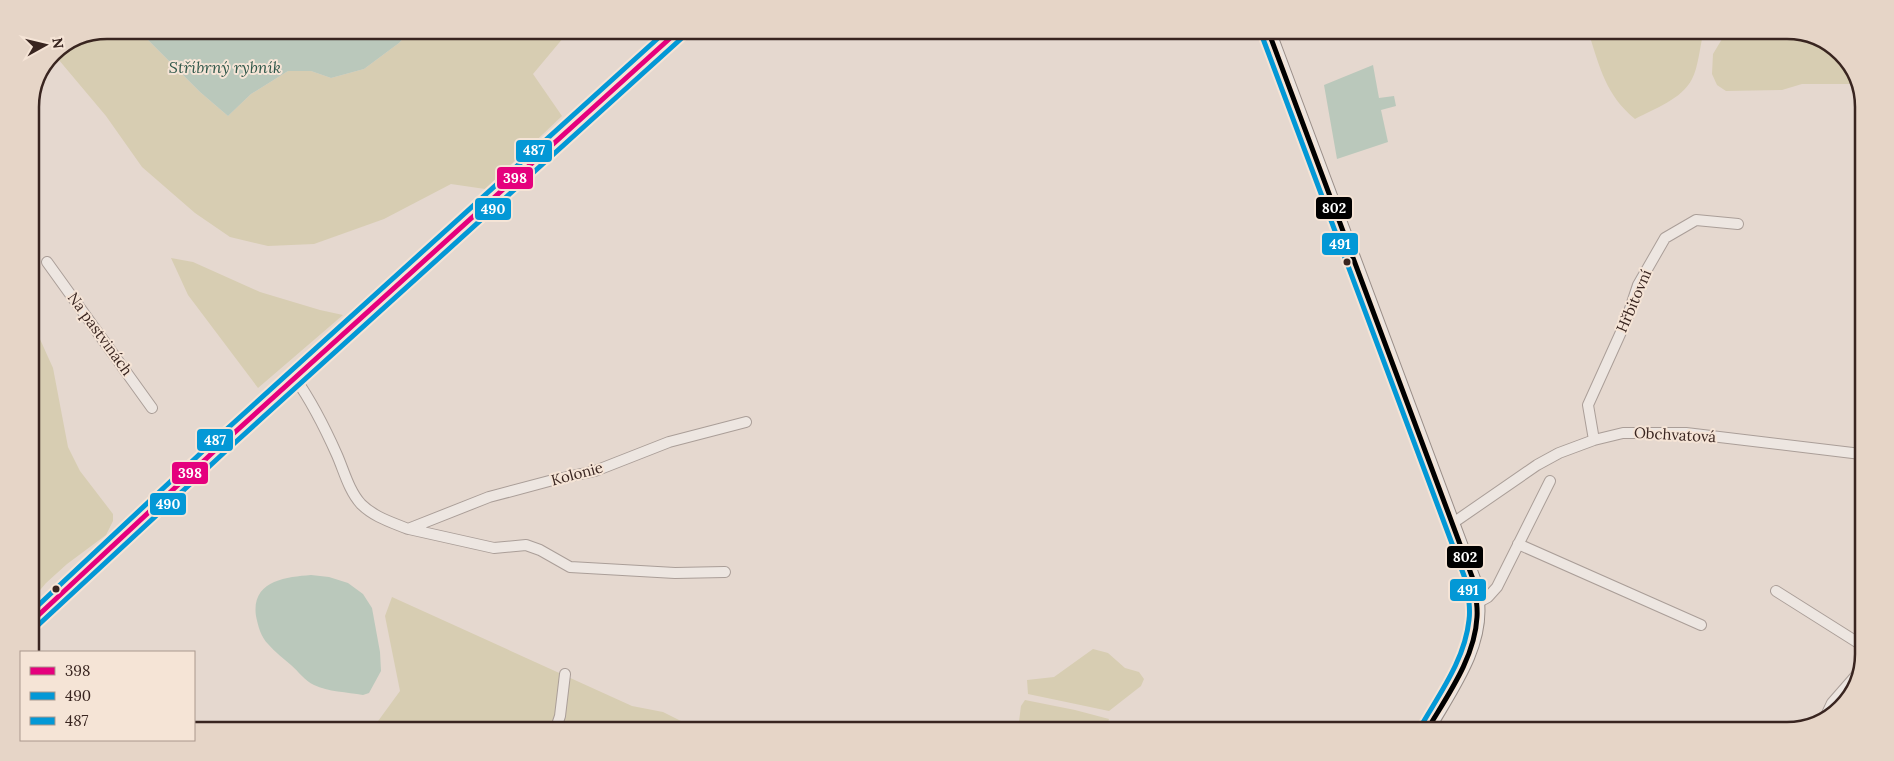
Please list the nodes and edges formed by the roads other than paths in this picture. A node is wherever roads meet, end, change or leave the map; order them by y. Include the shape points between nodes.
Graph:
1 (669, 39) edge
2 (1271, 39) edge
3 (1738, 224) dead end
4 (47, 262) dead end
5 (295, 378) junction
6 (152, 408) dead end
7 (746, 422) dead end
8 (1594, 440) junction
9 (1855, 453) edge
10 (1550, 480) dead end
11 (1453, 523) junction
12 (408, 528) junction
13 (119, 539) junction
14 (1518, 544) junction
15 (725, 572) dead end
16 (1776, 591) dead end
17 (1477, 603) junction
18 (39, 608) edge
19 (39, 614) edge
20 (1702, 625) dead end
21 (1855, 641) edge
22 (565, 674) dead end
23 (1847, 686) edge
24 (1831, 706) edge
25 (558, 722) edge
26 (1431, 722) edge

1 - 5 main road
2 - 11 street
3 - 8 street, Hřbitovní via 1696,220 1665,238 1638,285 1626,321 1588,405
4 - 6 street, Na pastvinách
5 - 12 street via 326,429 351,488 361,503 379,518
5 - 13 main road
7 - 12 street, Kolonie via 669,442 595,471 489,497
8 - 9 street, Obchvatová via 1623,433 1686,433
8 - 11 street, Obchvatová via 1537,465
10 - 14 street
11 - 17 street via 1473,579
12 - 15 street via 494,548 526,545 570,567 675,574
13 - 18 highway via 86,564
13 - 19 highway
14 - 17 street via 1497,587
14 - 20 street
16 - 21 street
17 - 26 street via 1473,642
22 - 25 street
23 - 24 street

